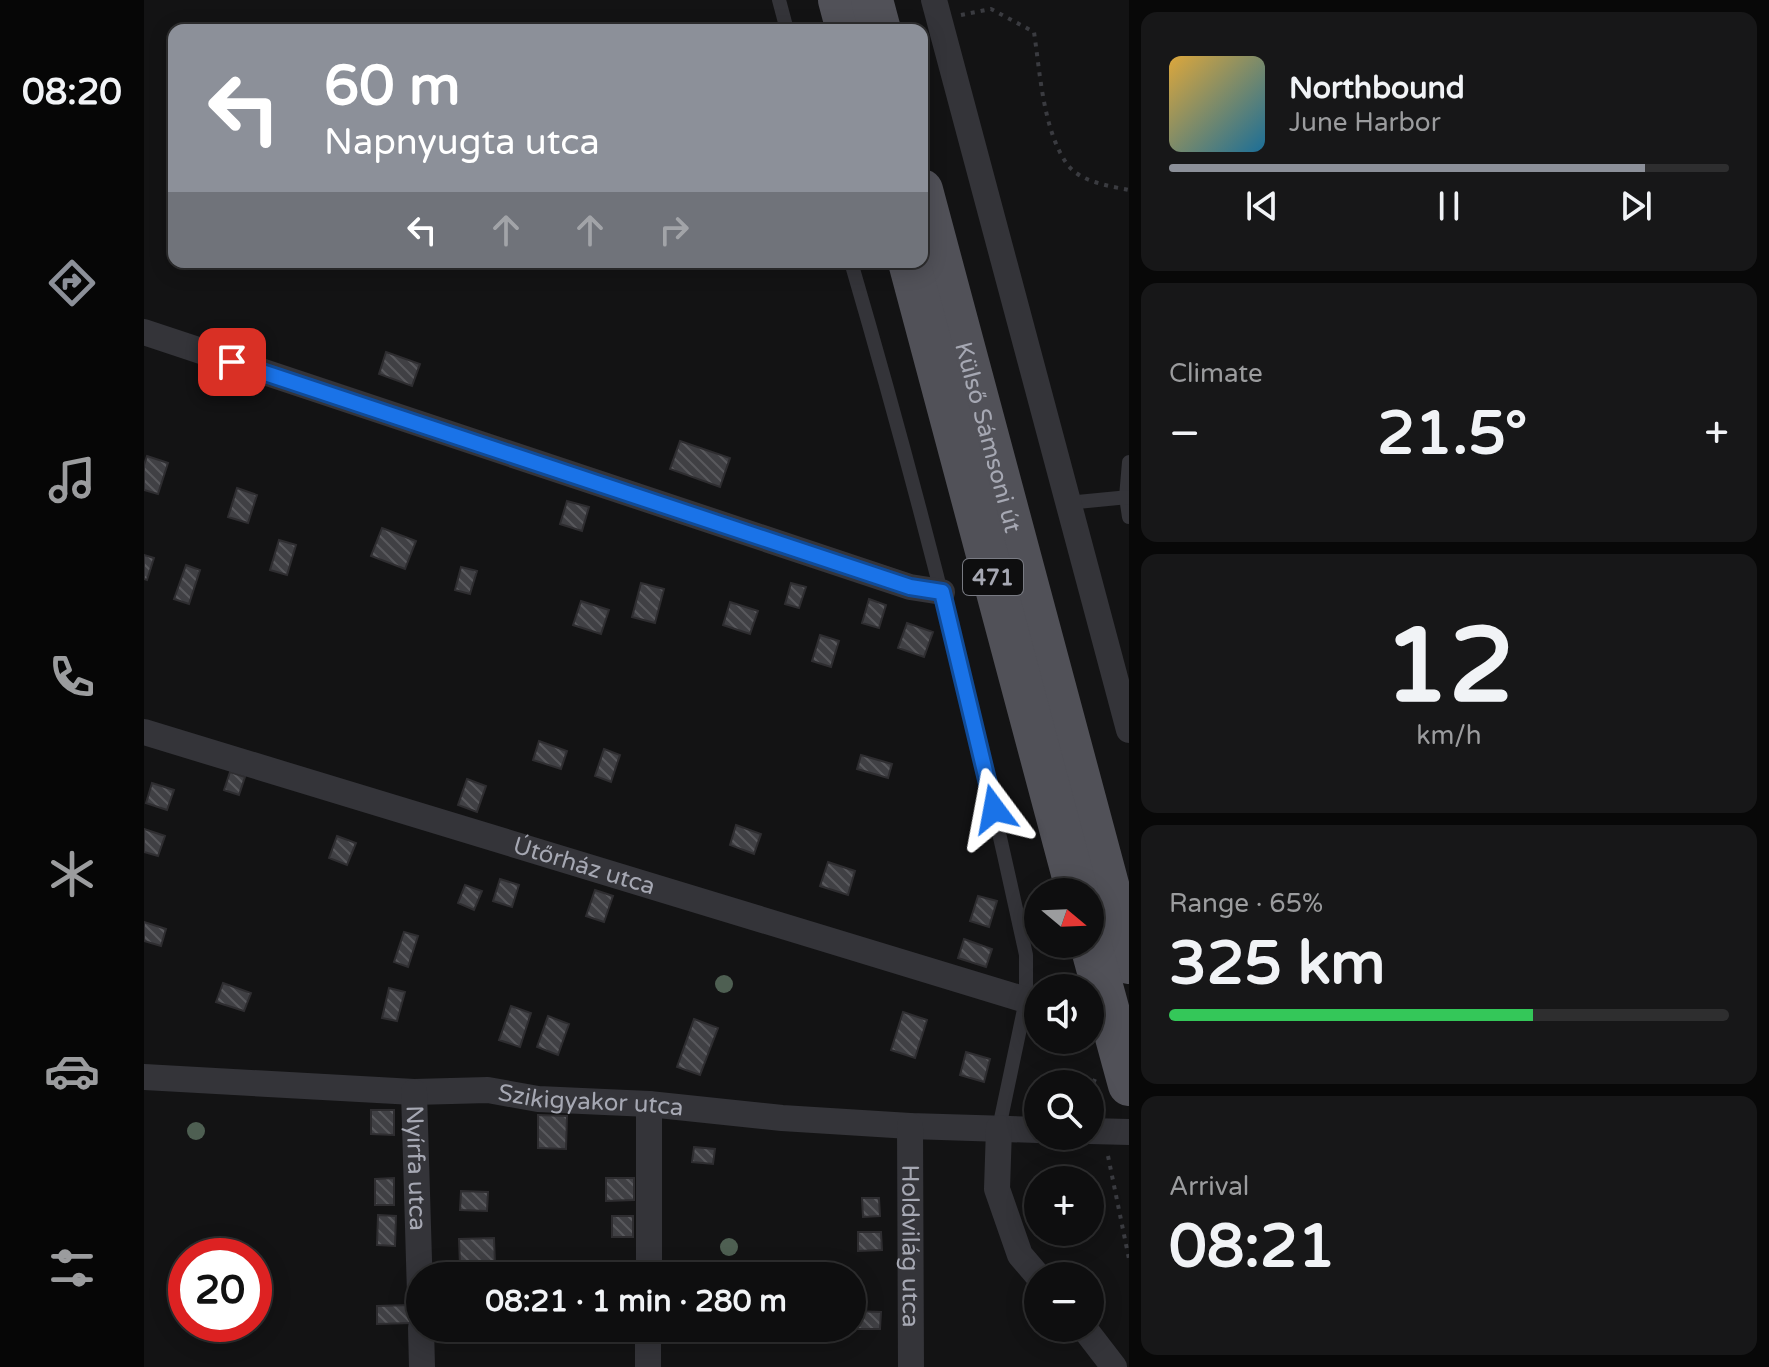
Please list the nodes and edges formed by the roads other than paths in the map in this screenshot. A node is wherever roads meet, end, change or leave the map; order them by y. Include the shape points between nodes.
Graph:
1 (779, 0) edge
2 (839, 0) edge
3 (872, 0) edge
4 (937, 10) edge
5 (785, 24) edge
6 (845, 24) edge
7 (878, 24) edge
8 (928, 212) edge
9 (853, 268) edge
10 (911, 268) edge
11 (144, 332) edge
12 (1129, 462) edge
13 (1128, 497) edge
14 (1067, 503) junction
15 (1129, 517) edge
16 (942, 592) junction
17 (1129, 730) edge
18 (144, 732) edge
19 (1073, 878) edge
20 (1092, 958) edge
21 (1129, 963) edge
22 (1026, 974) edge
23 (1024, 999) edge
24 (1024, 1009) edge
25 (1102, 1070) edge
26 (144, 1077) edge
27 (414, 1092) junction
28 (649, 1104) junction
29 (910, 1126) junction
30 (999, 1128) junction
31 (1024, 1129) edge
32 (1104, 1131) edge
33 (1129, 1132) edge
34 (419, 1262) edge
35 (649, 1262) edge
36 (1026, 1262) edge
37 (421, 1342) edge
38 (648, 1342) edge
39 (1095, 1342) edge
40 (422, 1367) edge
41 (648, 1367) edge
42 (911, 1367) edge
43 (1114, 1367) edge

1 - 5 lane
2 - 6 main road
3 - 7 main road
4 - 14 street
8 - 21 main road, Külső Sámsoni út / 471
9 - 16 lane
10 - 19 main road, Külső Sámsoni út / 471
11 - 16 street via 910,587
12 - 13 lane
13 - 14 lane
13 - 15 lane
14 - 17 street
16 - 22 lane via 1026,955
18 - 23 street, Útőrház utca
20 - 25 main road
24 - 30 lane
26 - 27 street, Szikigyakor utca
27 - 28 street, Szikigyakor utca via 488,1090 538,1099
27 - 34 street, Nyírfa utca
28 - 29 street, Szikigyakor utca
28 - 35 street
29 - 30 street, Szikigyakor utca
29 - 42 street, Holdvilág utca
30 - 31 street, Szikigyakor utca
30 - 36 street via 997,1189
32 - 33 street
37 - 40 street
38 - 41 street
39 - 43 street

